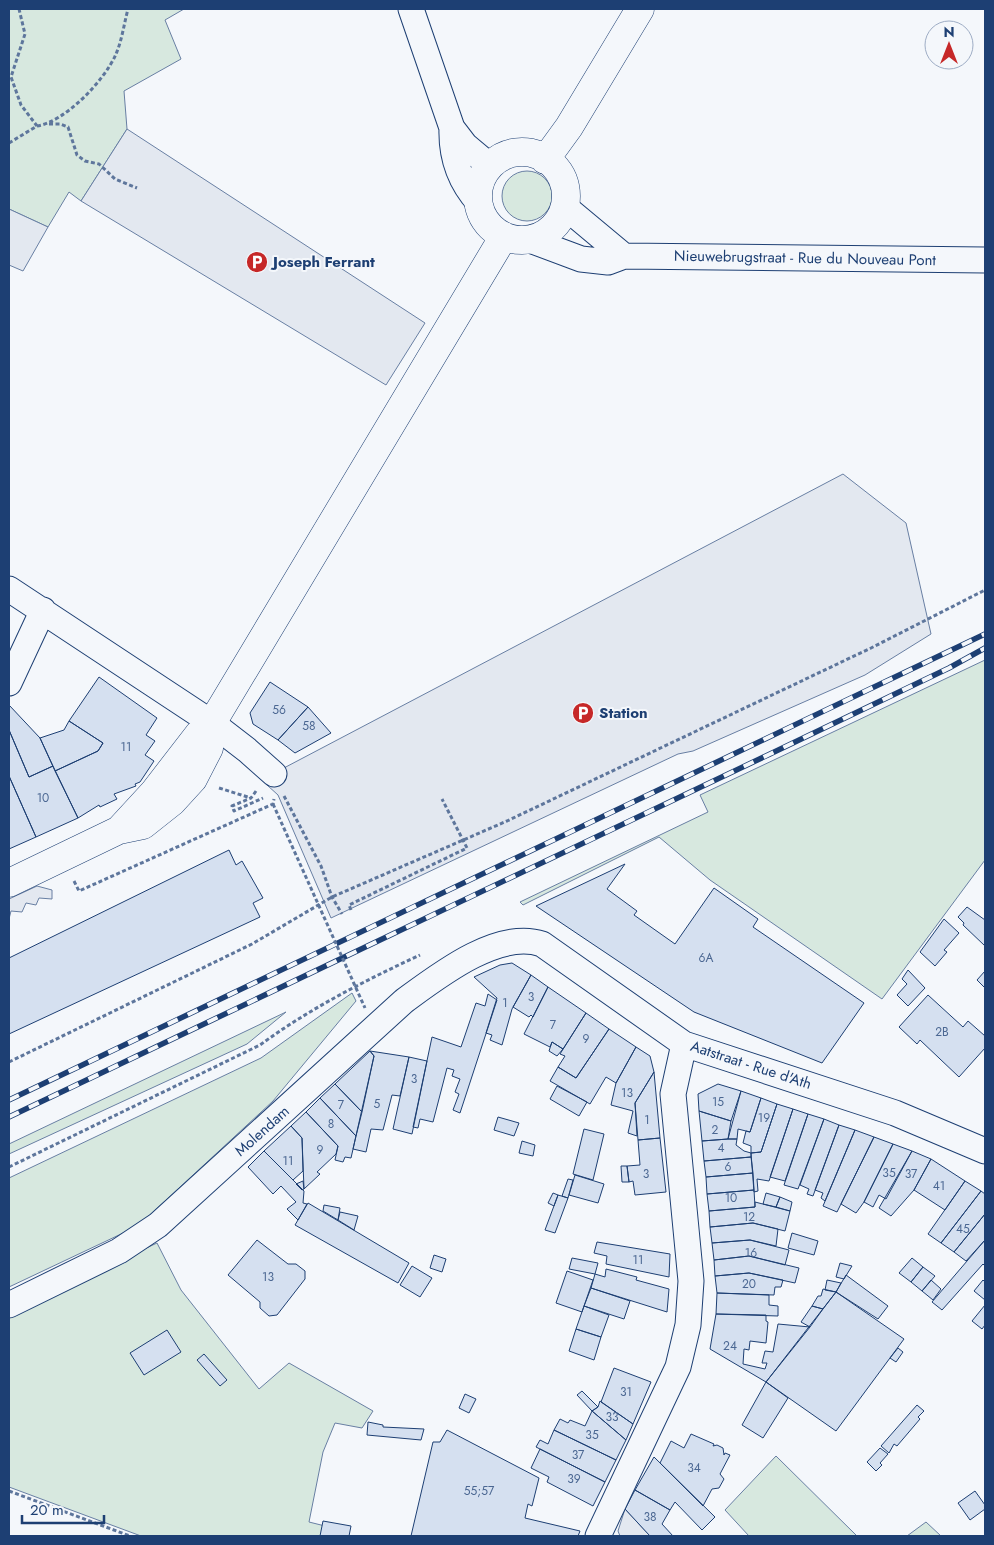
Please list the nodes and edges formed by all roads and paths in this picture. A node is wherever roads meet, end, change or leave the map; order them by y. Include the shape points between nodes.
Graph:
1 (19, 9) edge
2 (128, 9) edge
3 (411, 9) edge
4 (640, 9) edge
5 (48, 124) junction
6 (37, 126) junction
7 (452, 128) junction
8 (9, 144) edge
9 (545, 160) junction
10 (490, 166) junction
11 (137, 188) dead end
12 (479, 203) junction
13 (564, 206) junction
14 (517, 238) junction
15 (624, 256) junction
16 (985, 260) edge
17 (9, 589) edge
18 (985, 590) edge
19 (43, 610) junction
20 (9, 683) edge
21 (212, 723) junction
22 (193, 779) junction
23 (272, 785) junction
24 (442, 798) dead end
25 (119, 830) junction
26 (462, 840) junction
27 (62, 858) junction
28 (9, 883) edge
29 (332, 897) junction
30 (351, 910) dead end
31 (342, 914) dead end
32 (505, 943) joint
33 (423, 953) dead end
34 (365, 1008) dead end
35 (684, 1044) junction
36 (9, 1062) edge
37 (984, 1149) edge
38 (9, 1167) edge
39 (9, 1305) edge
40 (9, 1491) edge
41 (130, 1536) edge
42 (598, 1536) edge

1 - 6 path via 25,34 11,76 21,106
2 - 5 path via 116,55 107,70 86,97
3 - 7 street
4 - 9 street
5 - 6 path
5 - 11 path via 68,128 77,155 85,162 99,164 115,179
6 - 8 path
7 - 10 street via 464,145
7 - 12 street via 451,145 465,188
9 - 10 street via 520,153 504,156
9 - 13 street via 557,168 564,184 567,196
10 - 12 street via 478,191
12 - 14 street via 482,216 489,225
13 - 14 street via 558,222 546,232
13 - 15 street
14 - 15 street, Nieuwebrugstraat - Rue du Nouveau Pont via 581,259 608,262
14 - 21 street
15 - 16 street, Nieuwebrugstraat - Rue du Nouveau Pont
17 - 19 street
18 - 26 path
19 - 20 street
19 - 21 street
21 - 22 street via 209,748
21 - 23 street via 247,750
21 - 25 street via 198,735 154,792
22 - 23 path via 251,798 232,806 234,811
22 - 25 street via 172,802 143,825
23 - 29 path via 321,866
24 - 26 path
25 - 27 street
26 - 29 path
26 - 30 path via 467,848 349,905
27 - 28 street
27 - 34 path, bridge via 79,891 273,804
29 - 31 path
29 - 36 path via 252,944
32 - 35 street, Aatstraat - Rue d'Ath via 529,940 542,944
32 - 39 street, Molendam via 484,950 404,1001 158,1225 119,1251
33 - 38 path via 290,1022 260,1046
35 - 37 street, Aatstraat - Rue d'Ath via 895,1113
35 - 42 street via 673,1094 691,1281 688,1324 678,1367
40 - 41 path

